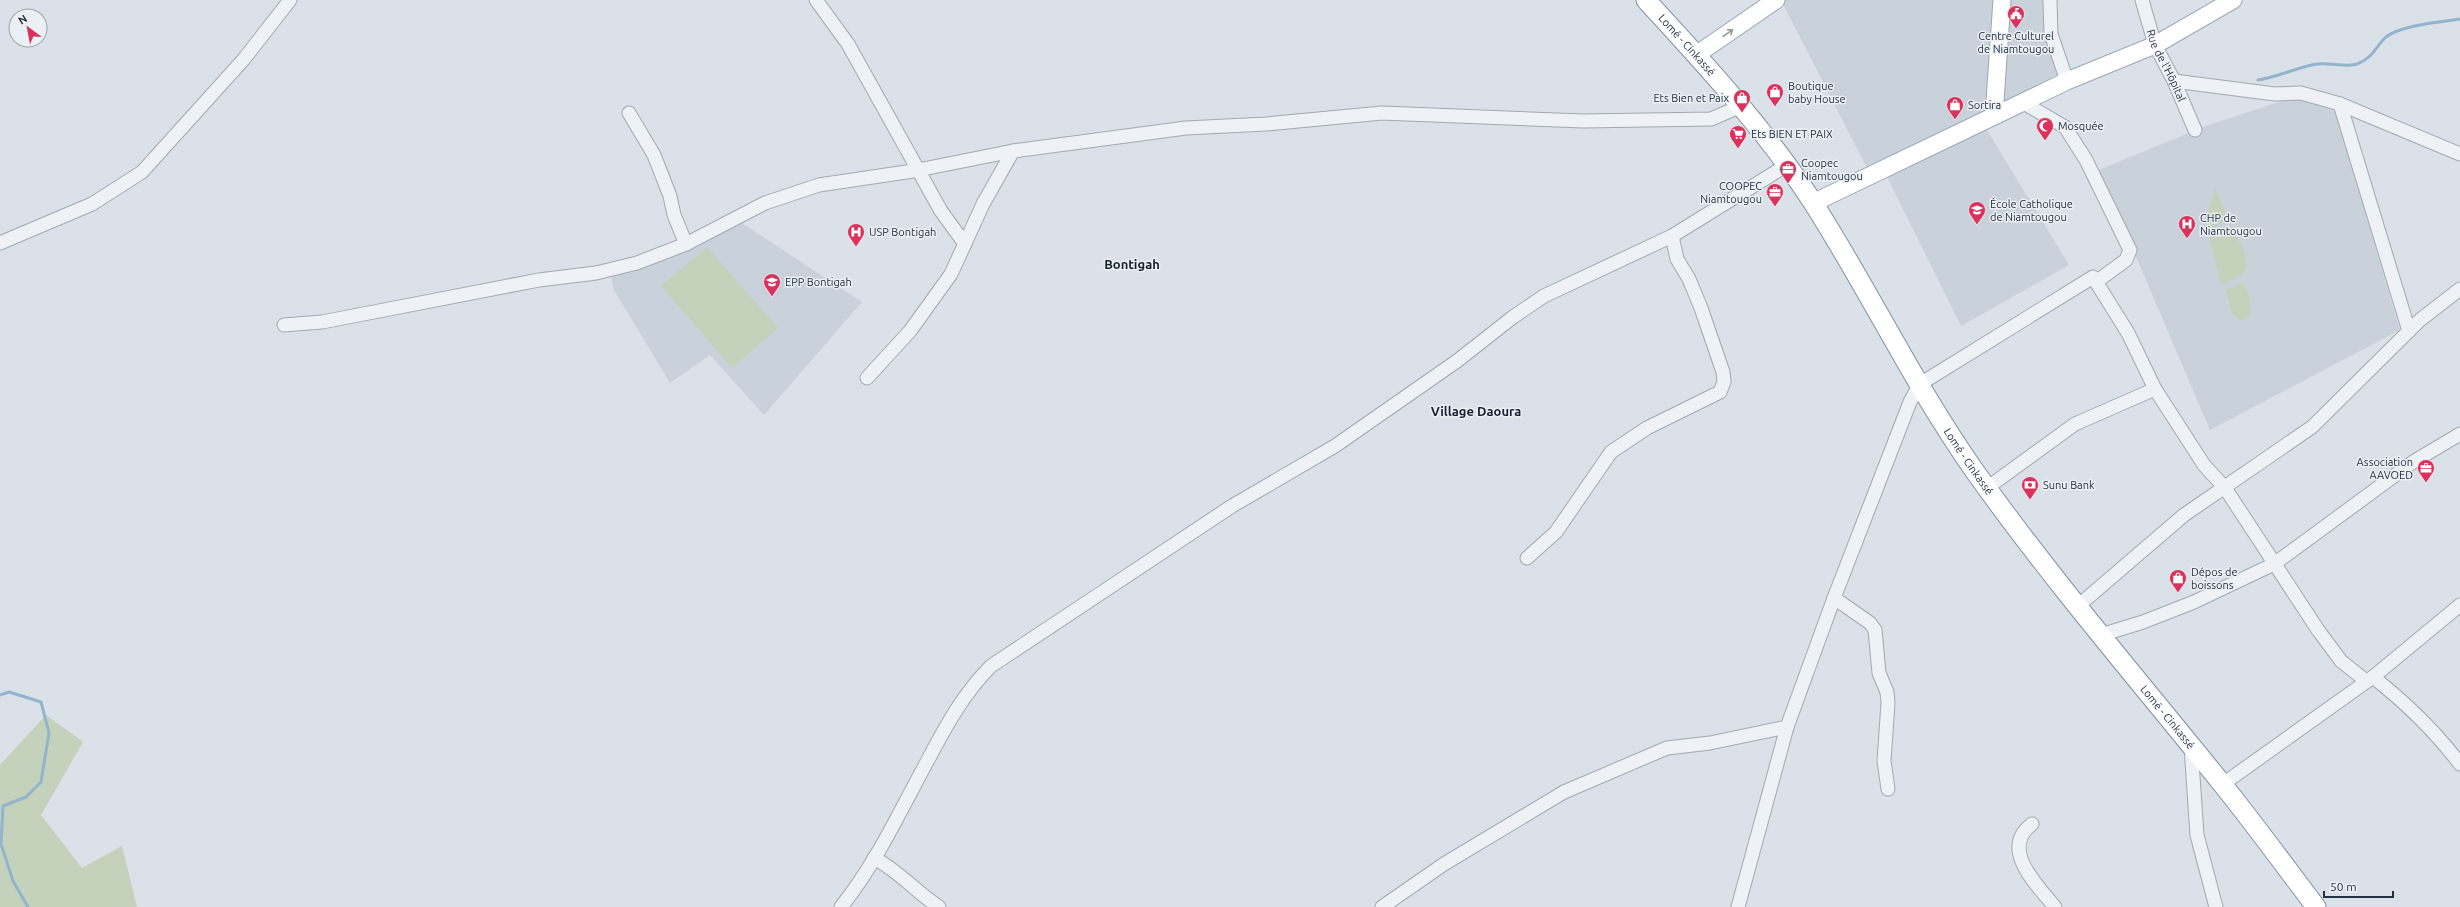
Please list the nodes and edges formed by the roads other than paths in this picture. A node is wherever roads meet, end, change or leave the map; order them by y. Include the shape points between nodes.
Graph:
1 (290, 0) edge
2 (816, 0) edge
3 (1646, 0) edge
4 (1776, 0) edge
5 (2002, 0) edge
6 (2050, 0) edge
7 (2142, 0) edge
8 (2233, 0) edge
9 (2155, 45) junction
10 (1696, 55) junction
11 (2067, 81) junction
12 (2174, 81) junction
13 (2022, 102) junction
14 (2340, 104) junction
15 (1739, 108) junction
16 (629, 113) dead end
17 (1994, 115) junction
18 (2195, 130) dead end
19 (1013, 150) junction
20 (2460, 154) edge
21 (1787, 165) junction
22 (920, 169) junction
23 (1813, 203) junction
24 (1672, 236) junction
25 (0, 244) edge
26 (686, 244) junction
27 (965, 244) junction
28 (2096, 282) junction
29 (2460, 289) edge
30 (284, 325) dead end
31 (2409, 331) junction
32 (867, 378) dead end
33 (1920, 384) junction
34 (2155, 389) junction
35 (2460, 434) edge
36 (1987, 488) junction
37 (2225, 488) junction
38 (1527, 558) dead end
39 (2274, 564) junction
40 (1834, 598) junction
41 (2460, 605) edge
42 (2078, 606) junction
43 (2101, 635) junction
44 (2370, 679) junction
45 (1787, 727) junction
46 (2190, 747) junction
47 (2460, 764) edge
48 (2222, 784) junction
49 (1888, 789) dead end
50 (2032, 824) dead end
51 (874, 858) junction
52 (1741, 904) edge
53 (841, 907) edge
54 (938, 907) edge
55 (1382, 907) edge
56 (2055, 907) edge
57 (2216, 907) edge
58 (2316, 907) edge

1 - 25 street via 244,59 142,172 92,204
2 - 22 street via 848,44
3 - 10 highway, Lomé - Cinkassé
10 -> 4 main road
5 - 17 main road
6 - 11 street via 2051,34
7 - 9 street, Rue de l'Hôpital
8 - 9 main road
9 - 11 main road
9 - 12 street, Rue de l'Hôpital
10 - 15 highway, Lomé - Cinkassé
11 - 13 main road
12 - 14 street via 2275,94 2301,93
12 - 18 street, Rue de l'Hôpital
13 - 17 main road
13 - 28 street via 2065,127 2086,160 2130,250 2126,260
14 - 20 street
14 - 31 street
15 - 19 street via 1711,119 1583,121 1382,113 1266,124 1186,128
15 - 21 highway, Lomé - Cinkassé
16 - 26 street via 654,155
17 - 23 main road
19 - 22 street
19 - 27 street via 983,204
21 - 23 highway, Lomé - Cinkassé
21 - 24 street
22 - 26 street via 820,186 765,203
22 - 27 street via 941,210
23 - 33 highway, Lomé - Cinkassé
24 - 38 street via 1677,259 1690,280 1723,372 1724,382 1720,392 1647,428 1611,452 1556,532
24 - 51 street via 1544,296 1457,361 1335,446 1232,506 991,666 974,683 954,712
26 - 30 street via 637,263 596,273 539,280 322,322
27 - 32 street via 951,274 934,298 889,356
28 - 33 street via 2093,277
28 - 34 street via 2128,333
29 - 31 street
31 - 37 street via 2312,427
33 - 36 highway, Lomé - Cinkassé
33 - 40 street via 1910,402
34 - 36 street via 2075,424
34 - 37 street via 2204,465
35 - 39 street via 2413,462
36 - 42 highway, Lomé - Cinkassé
37 - 39 street
37 - 42 street via 2184,515
39 - 43 street via 2194,602
39 - 44 street via 2341,661
40 - 45 street
40 - 49 street via 1870,623 1875,630 1879,673 1887,692 1888,702 1884,761
41 - 44 street
42 - 43 highway, Lomé - Cinkassé
43 - 46 highway, Lomé - Cinkassé
44 - 47 street via 2402,700 2445,743
44 - 48 street
45 - 52 street
45 - 55 street via 1710,743 1666,748 1564,792 1444,864
46 - 48 highway, Lomé - Cinkassé
46 - 57 street via 2197,835
48 - 58 highway, Lomé - Cinkassé
50 - 56 street via 2022,831 2019,856 2026,871
51 - 53 street
51 - 54 street via 889,866 916,892

